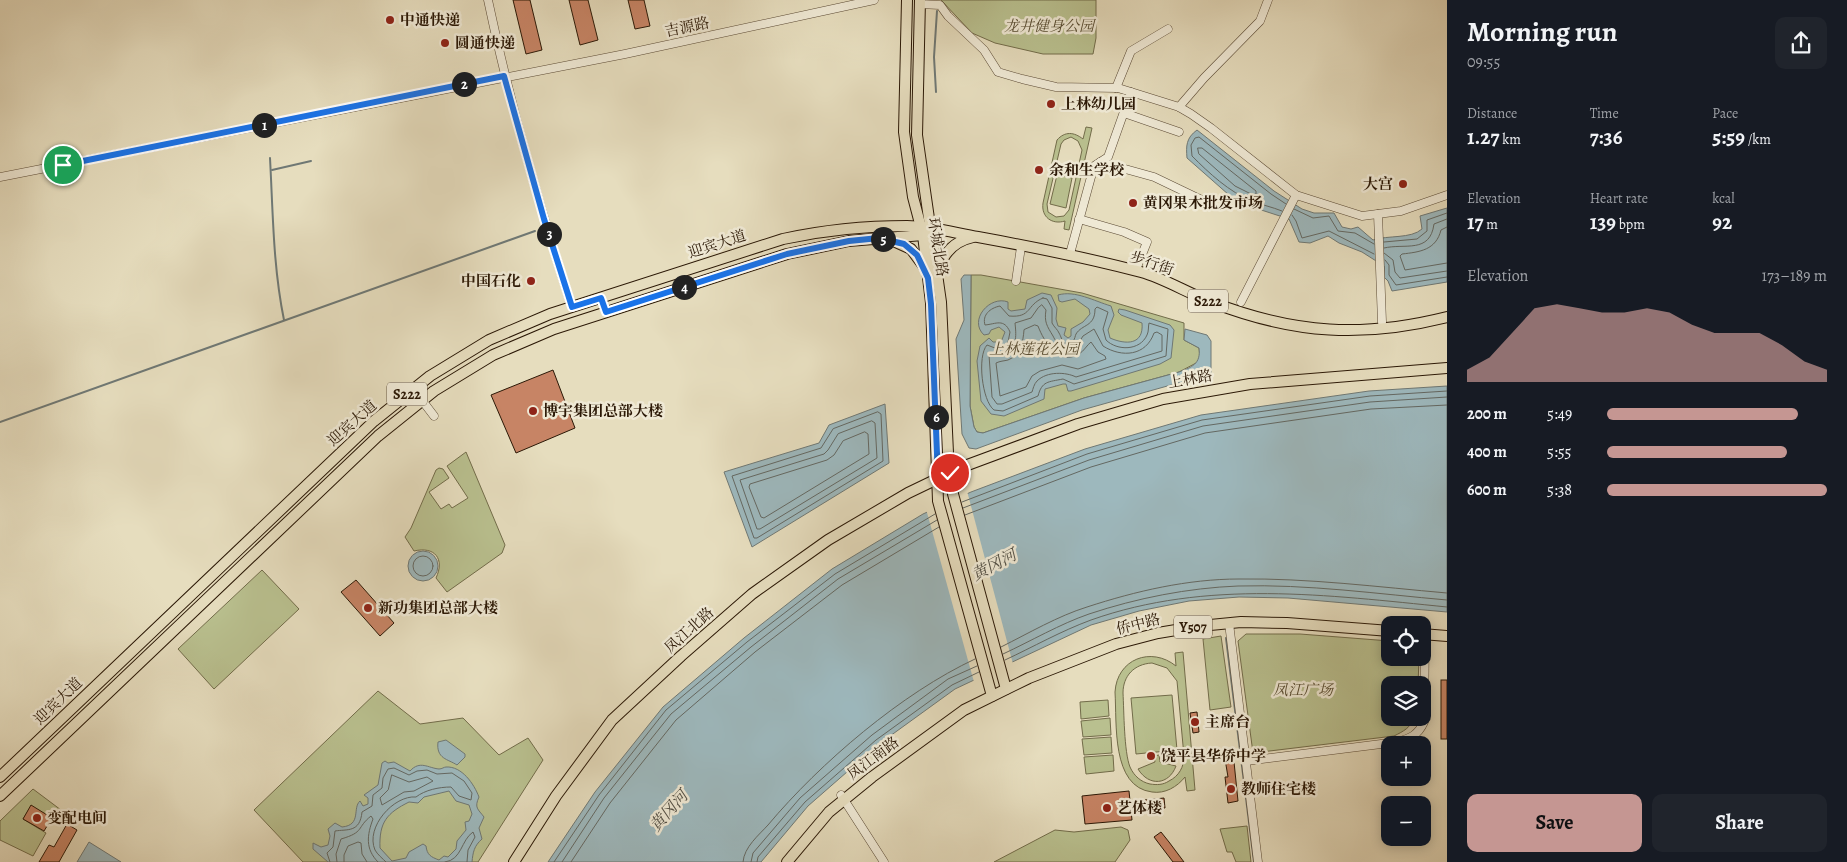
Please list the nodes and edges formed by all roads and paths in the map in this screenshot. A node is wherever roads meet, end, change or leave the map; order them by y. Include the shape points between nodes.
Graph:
1 (488, 0) edge
2 (874, 0) edge
3 (1268, 0) edge
4 (907, 2) edge
5 (920, 2) edge
6 (1168, 29) dead end
7 (504, 76) junction
8 (1116, 88) junction
9 (1131, 92) junction
10 (1179, 107) junction
11 (1124, 113) junction
12 (1179, 132) dead end
13 (1100, 162) junction
14 (0, 177) edge
15 (1447, 195) edge
16 (1294, 198) junction
17 (1202, 200) dead end
18 (1378, 214) junction
19 (1079, 219) junction
20 (927, 232) junction
21 (974, 237) junction
22 (879, 238) junction
23 (1021, 247) dead end
24 (1071, 250) dead end
25 (1137, 267) dead end
26 (933, 277) junction
27 (1016, 281) dead end
28 (601, 298) junction
29 (1241, 302) dead end
30 (572, 307) junction
31 (606, 312) junction
32 (1447, 317) edge
33 (1382, 322) dead end
34 (519, 328) junction
35 (525, 342) junction
36 (449, 364) junction
37 (1447, 368) edge
38 (457, 378) junction
39 (421, 399) dead end
40 (434, 416) dead end
41 (374, 422) junction
42 (384, 432) junction
43 (950, 473) junction
44 (938, 479) junction
45 (1230, 623) junction
46 (1381, 630) edge
47 (1431, 635) edge
48 (1447, 636) edge
49 (132, 652) junction
50 (141, 662) junction
51 (1424, 666) edge
52 (1006, 689) junction
53 (992, 696) junction
54 (1246, 761) junction
55 (0, 777) edge
56 (841, 795) dead end
57 (0, 796) edge
58 (514, 862) edge
59 (787, 862) edge
60 (884, 862) edge
61 (1258, 862) edge

1 - 7 street
2 - 7 street, 吉源路
3 - 10 street via 1260,21
4 - 5 main road
4 - 20 main road, 环城北路 via 904,132 913,197
5 - 8 street via 940,5 984,50 998,72 1056,86
5 - 20 main road, 环城北路 via 917,135
6 - 8 street via 1131,51
7 - 14 street, 吉源路
7 - 30 street
8 - 9 street
9 - 10 street
9 - 11 street
10 - 16 street via 1211,128
11 - 12 street
11 - 13 street via 1108,157
13 - 17 street via 1154,177
13 - 19 street via 1094,166
15 - 18 street via 1402,211
16 - 18 street via 1362,216
16 - 29 street
18 - 33 street
19 - 24 street
19 - 25 street via 1147,242
20 - 21 main road, 步行街 / S222
20 - 22 main road, 迎宾大道 / S222
20 - 26 main road, 环城北路
20 - 28 main road, 迎宾大道 / S222 via 909,226 847,229 791,237
21 - 26 main road via 949,250
21 - 32 main road, 步行街 / S222 via 1033,247 1143,273 1212,303 1286,326 1361,331
22 - 26 main road via 896,241 911,249
22 - 31 main road, 迎宾大道 / S222 via 787,254
23 - 27 street
26 - 43 main road, 环城北路 via 941,302
26 - 44 main road, 环城北路 via 931,304
28 - 30 main road, 迎宾大道 / S222
28 - 31 main road
30 - 34 main road, 迎宾大道 / S222
31 - 35 main road, 迎宾大道 / S222
34 - 35 main road
34 - 36 main road, 迎宾大道 / S222 via 489,340
35 - 38 main road, 迎宾大道 / S222 via 493,356
36 - 38 main road
36 - 41 main road, 迎宾大道 / S222
37 - 43 main road, 上林路 via 1250,384 1163,399 1078,424
38 - 42 main road, 迎宾大道 / S222 via 434,391
39 - 40 street
41 - 42 main road
41 - 49 main road, 迎宾大道 / S222
42 - 50 main road, 迎宾大道 / S222
43 - 44 main road, 上林路
43 - 52 main road, 环城北路
44 - 53 main road, 环城北路 via 938,501
44 - 58 main road, 凤江北路 via 828,540 752,594 681,656 612,720 556,796
45 - 46 main road, 侨中路 / Y507 via 1287,623
45 - 52 main road, 侨中路 / Y507 via 1174,630 1116,644
45 - 54 street
47 - 48 main road
49 - 50 main road
49 - 55 main road, 迎宾大道 / S222
50 - 57 main road, 迎宾大道 / S222
51 - 54 street via 1424,722 1419,732 1409,739
52 - 53 main road, 侨中路 / Y507
53 - 59 main road, 凤江南路 / Y507 via 964,710 872,776 829,812
54 - 61 street
56 - 60 street

